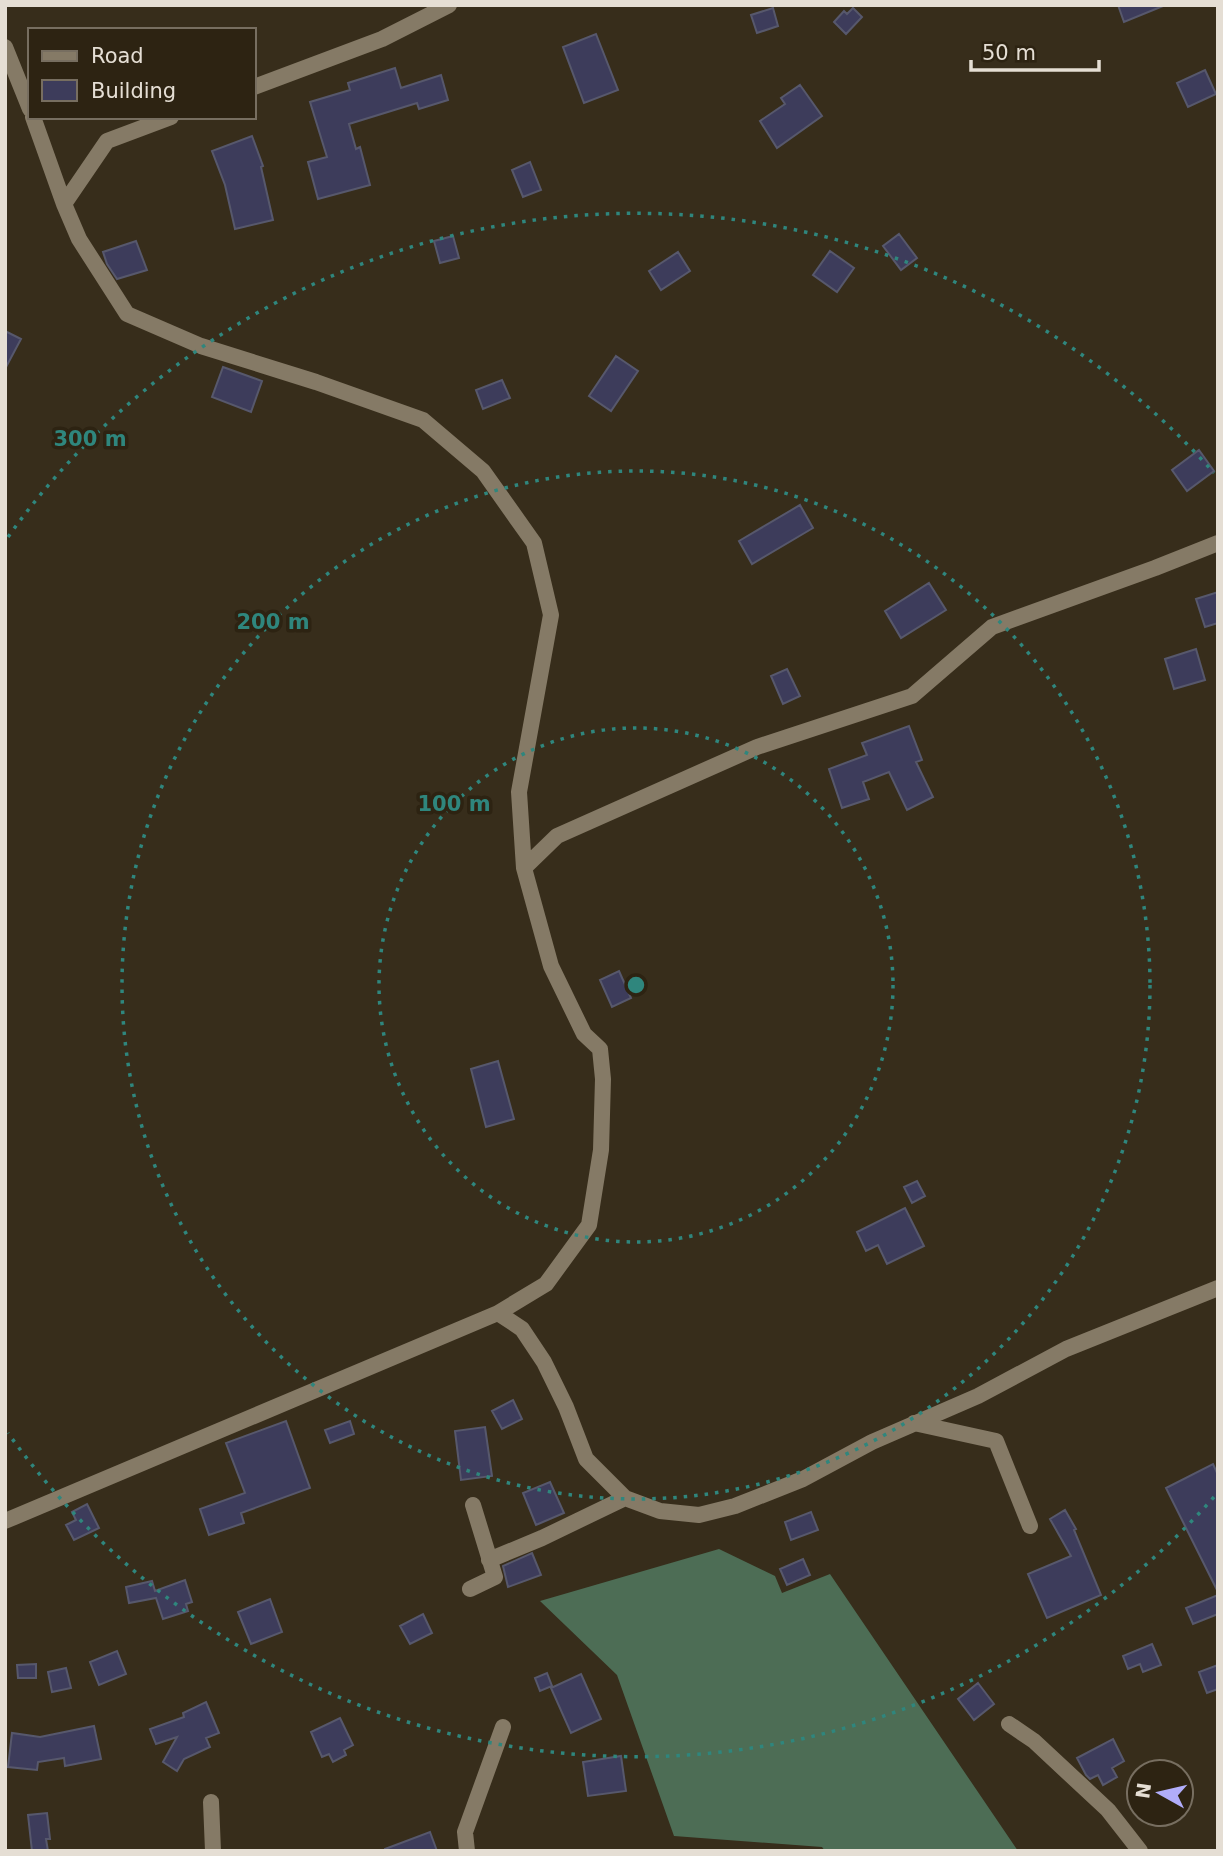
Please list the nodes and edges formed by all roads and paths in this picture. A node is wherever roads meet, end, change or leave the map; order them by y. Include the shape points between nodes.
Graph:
1 (449, 5) edge
2 (5, 47) edge
3 (256, 86) edge
4 (28, 104) edge
5 (34, 119) edge
6 (166, 119) edge
7 (64, 204) junction
8 (1218, 543) edge
9 (524, 868) junction
10 (1218, 1288) edge
11 (498, 1313) junction
12 (914, 1423) junction
13 (625, 1497) junction
14 (473, 1506) dead end
15 (5, 1521) edge
16 (1030, 1526) dead end
17 (489, 1560) junction
18 (470, 1589) dead end
19 (1009, 1724) dead end
20 (503, 1727) dead end
21 (211, 1801) dead end
22 (213, 1851) edge
23 (467, 1851) edge
24 (1140, 1851) edge

1 - 3 street via 382,39
2 - 4 street
5 - 7 street
6 - 7 street via 107,141
7 - 9 street via 79,239 127,314 201,346 423,421 483,471 534,544 551,615 519,792
8 - 9 street via 992,627 912,696 757,747 556,836
9 - 11 street via 551,966 583,1034 600,1049 601,1150 589,1225 546,1284
10 - 12 street via 1066,1349 978,1396
11 - 13 street via 522,1329 566,1406 586,1459
11 - 15 street
12 - 13 street via 803,1479 735,1506 699,1515 660,1511
12 - 16 street via 996,1441
13 - 17 street
14 - 17 street
17 - 18 street via 495,1577
19 - 24 street via 1034,1741 1108,1810
20 - 23 street via 466,1832
21 - 22 street

